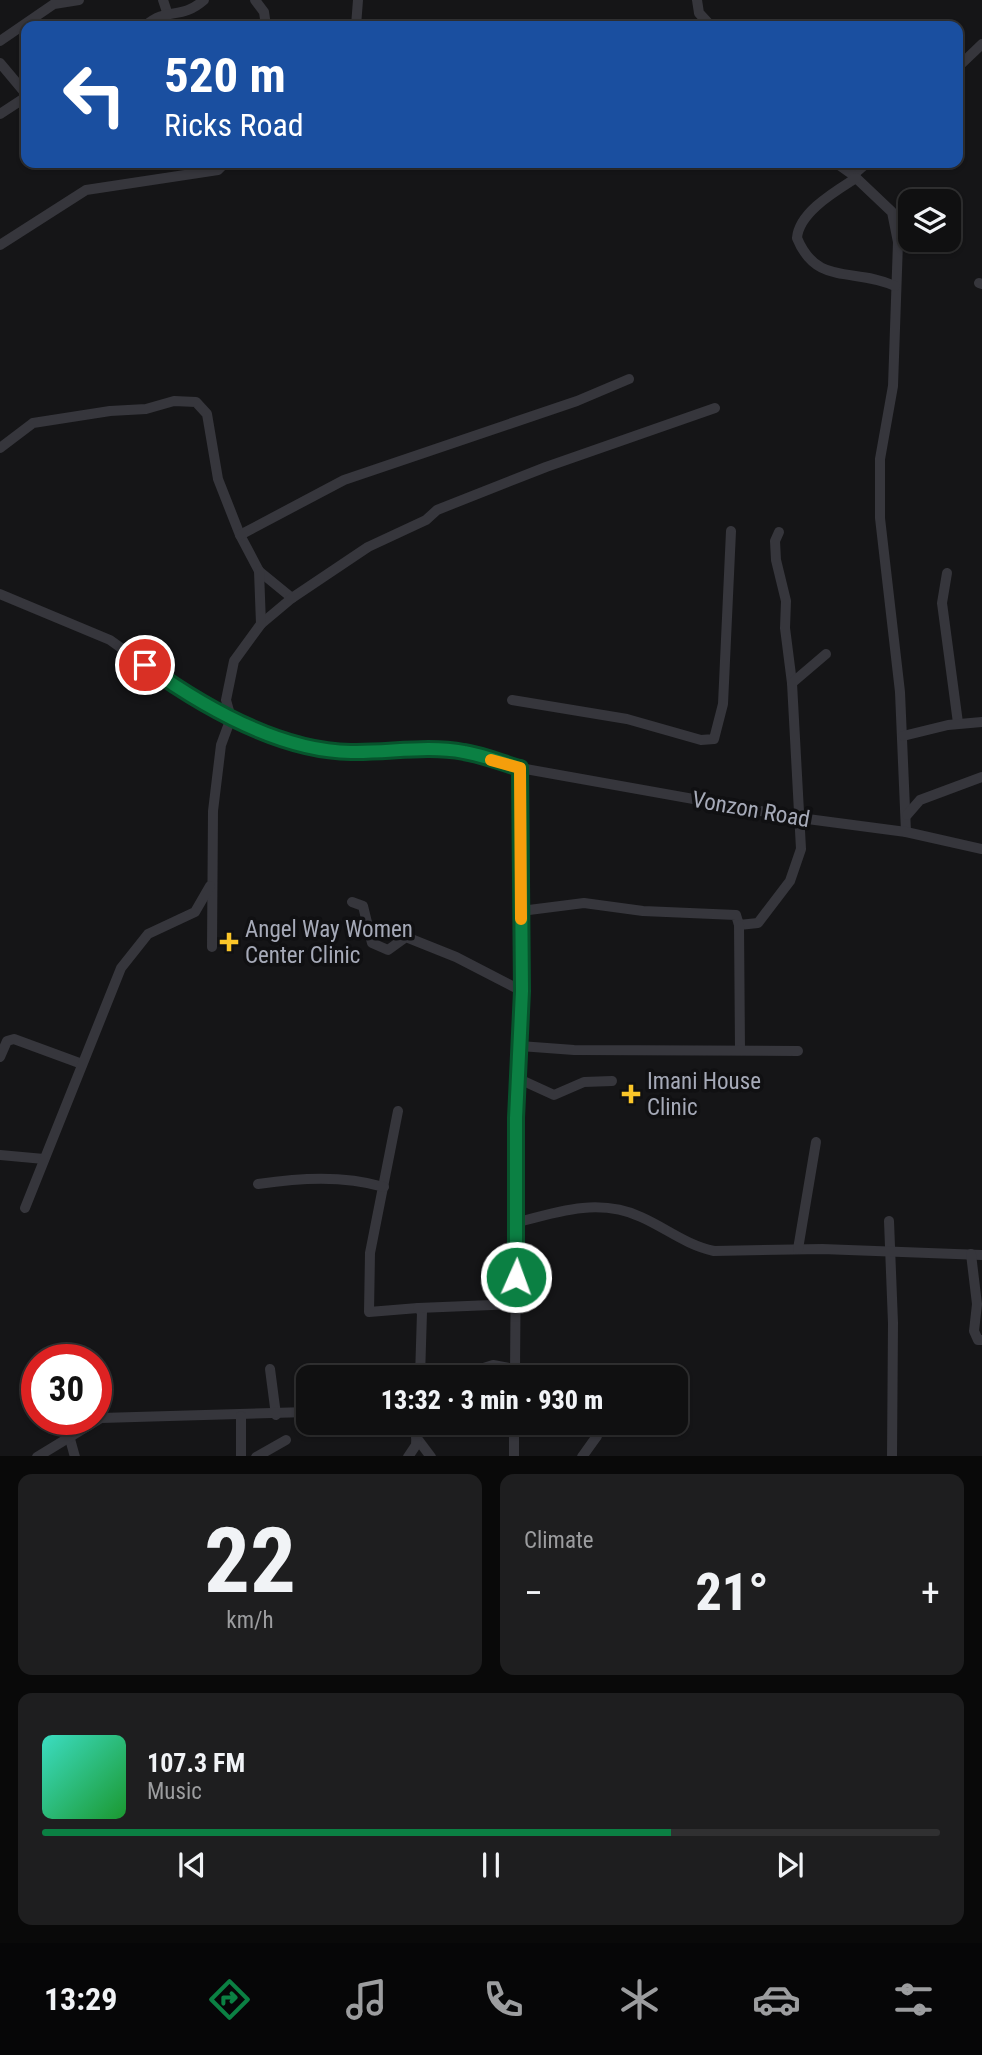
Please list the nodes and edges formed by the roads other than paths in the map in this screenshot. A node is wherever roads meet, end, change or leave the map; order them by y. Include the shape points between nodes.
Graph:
1 (79, 0) edge
2 (163, 0) edge
3 (204, 0) edge
4 (255, 0) edge
5 (358, 0) edge
6 (696, 0) edge
7 (167, 12) junction
8 (29, 21) edge
9 (153, 21) edge
10 (265, 21) edge
11 (356, 21) edge
12 (706, 21) edge
13 (21, 27) edge
14 (0, 41) edge
15 (982, 44) edge
16 (963, 62) edge
17 (0, 63) edge
18 (21, 90) edge
19 (21, 99) edge
20 (0, 114) edge
21 (220, 168) edge
22 (843, 168) edge
23 (862, 168) edge
24 (854, 176) junction
25 (0, 245) edge
26 (895, 285) junction
27 (629, 379) dead end
28 (715, 408) dead end
29 (0, 448) edge
30 (731, 531) dead end
31 (779, 532) dead end
32 (240, 535) junction
33 (258, 571) junction
34 (947, 573) dead end
35 (0, 594) edge
36 (292, 598) junction
37 (261, 624) junction
38 (826, 654) dead end
39 (792, 682) junction
40 (512, 700) dead end
41 (231, 719) junction
42 (982, 722) edge
43 (958, 723) junction
44 (903, 736) junction
45 (520, 768) junction
46 (982, 776) edge
47 (907, 814) junction
48 (800, 818) junction
49 (906, 832) junction
50 (982, 849) edge
51 (210, 886) junction
52 (352, 902) dead end
53 (521, 911) junction
54 (738, 925) junction
55 (212, 947) dead end
56 (522, 991) junction
57 (520, 1046) junction
58 (740, 1050) junction
59 (798, 1051) dead end
60 (0, 1057) edge
61 (82, 1064) junction
62 (519, 1079) junction
63 (612, 1081) dead end
64 (398, 1111) dead end
65 (816, 1142) dead end
66 (0, 1155) edge
67 (44, 1159) junction
68 (258, 1184) dead end
69 (384, 1187) junction
70 (25, 1208) dead end
71 (889, 1221) dead end
72 (519, 1222) junction
73 (798, 1249) junction
74 (890, 1251) junction
75 (977, 1254) edge
76 (515, 1304) junction
77 (418, 1308) junction
78 (982, 1340) edge
79 (420, 1365) edge
80 (515, 1365) edge
81 (270, 1369) dead end
82 (296, 1413) edge
83 (276, 1415) junction
84 (241, 1416) junction
85 (514, 1435) edge
86 (597, 1435) edge
87 (416, 1437) joint
88 (70, 1439) junction
89 (286, 1440) dead end
90 (39, 1456) edge
91 (75, 1456) edge
92 (241, 1456) edge
93 (258, 1456) edge
94 (409, 1456) edge
95 (430, 1456) edge
96 (514, 1456) edge
97 (583, 1456) edge
98 (892, 1456) edge

1 - 8 street via 54,4
2 - 7 street
3 - 7 street via 191,12
4 - 10 street
5 - 11 street
6 - 12 street
7 - 9 street
13 - 14 street
15 - 16 street
17 - 18 street
19 - 20 street
21 - 25 street via 86,190
22 - 24 street
23 - 24 street
24 - 26 street via 892,212 898,242
24 - 26 street via 800,226 797,238 824,271 861,274
26 - 44 street via 893,386 880,459 880,518
27 - 32 street via 344,480
28 - 36 street via 462,499 368,547
29 - 32 street via 33,423 146,410 174,401 196,402 207,414 218,479
30 - 40 street via 723,704 713,740 627,719
31 - 39 street via 776,560 786,601
32 - 33 street
33 - 36 street
33 - 37 street
34 - 43 street via 942,603
35 - 41 street, Vonzon Road via 110,640
36 - 37 street
37 - 41 street via 234,661 226,700
38 - 39 street
39 - 48 street
41 - 45 street, Vonzon Road via 305,745 350,752 463,751
41 - 51 street via 219,761
42 - 43 street
43 - 44 street
44 - 47 street
45 - 48 street, Vonzon Road
45 - 53 street
46 - 47 street via 920,800
47 - 49 street
48 - 49 street, Vonzon Road
48 - 54 street via 801,849 790,881 758,923
49 - 50 street, Vonzon Road
51 - 55 street
51 - 61 street via 195,912 156,930 135,946 121,968
52 - 56 street via 362,906 372,943 388,950 406,937
53 - 54 street via 584,903 643,911 721,912 736,915
53 - 56 street
54 - 58 street
56 - 57 street
57 - 58 street
57 - 62 street
58 - 59 street
60 - 61 street via 7,1041 14,1039
61 - 67 street
62 - 63 street via 554,1095 584,1082
62 - 72 street
64 - 69 street
65 - 73 street
66 - 67 street
67 - 70 street
68 - 69 street via 304,1177
69 - 77 street via 370,1253 369,1312
71 - 74 street
72 - 73 street via 606,1206 640,1216 698,1248
72 - 76 street
73 - 74 street
74 - 75 street
74 - 98 street
75 - 78 street via 974,1331
76 - 77 street
76 - 80 street
77 - 79 street via 422,1312
81 - 83 street
82 - 83 street
83 - 84 street
84 - 88 street via 102,1418
84 - 92 street
85 - 96 street
86 - 97 street
87 - 94 street
87 - 95 street
88 - 90 street
88 - 91 street
89 - 93 street

